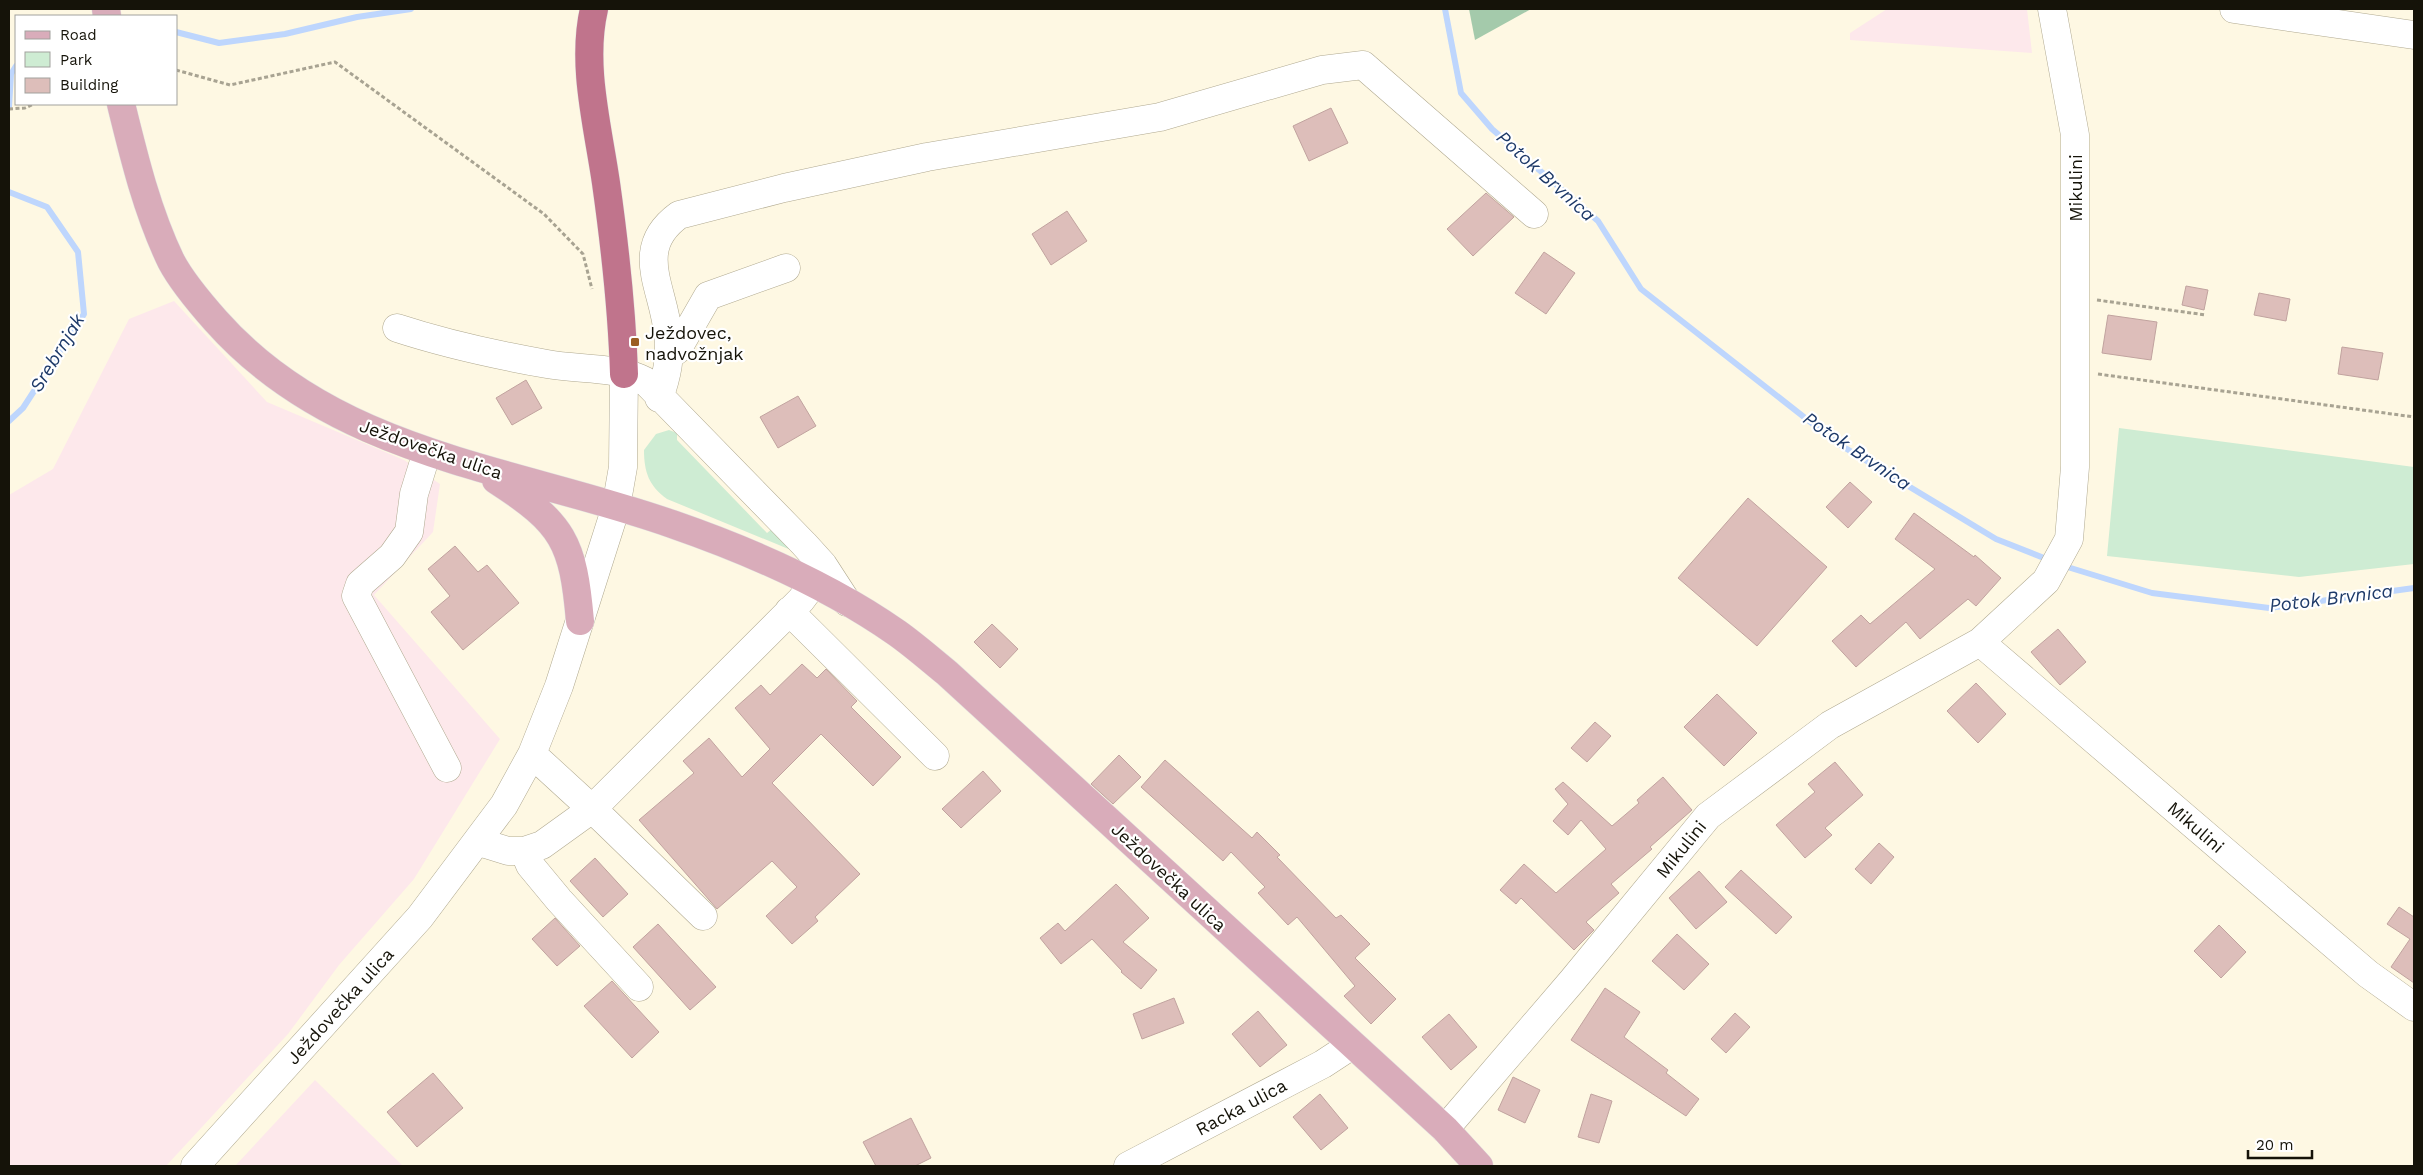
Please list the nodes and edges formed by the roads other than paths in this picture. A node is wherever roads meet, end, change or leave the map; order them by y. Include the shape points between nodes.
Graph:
1 (2052, 9) edge
2 (2234, 9) edge
3 (594, 10) edge
4 (2414, 35) edge
5 (121, 105) edge
6 (1534, 214) dead end
7 (786, 268) dead end
8 (397, 328) dead end
9 (670, 355) junction
10 (624, 374) junction
11 (659, 398) junction
12 (427, 452) junction
13 (473, 466) junction
14 (616, 507) junction
15 (813, 584) junction
16 (847, 602) junction
17 (789, 611) junction
18 (580, 622) junction
19 (1980, 642) junction
20 (532, 754) junction
21 (935, 756) dead end
22 (447, 768) dead end
23 (592, 809) junction
24 (479, 842) junction
25 (524, 851) junction
26 (703, 916) dead end
27 (639, 986) dead end
28 (2414, 1007) edge
29 (1352, 1045) junction
30 (1445, 1129) junction
31 (195, 1166) edge
32 (1128, 1166) edge
33 (1479, 1166) edge

1 - 19 street, Mikulini via 2075,135 2075,467 2069,539 2046,581
2 - 4 street
3 - 10 highway via 590,40 591,77 619,282
5 - 12 main road, Ježdovečka ulica via 138,177 172,262 206,310 229,336 297,392 336,414
6 - 9 street via 1363,65 1322,70 1160,117 927,157 679,215 666,225 654,245 654,263
7 - 9 street via 708,296 677,350
8 - 10 street, Ježdovečka ulica via 461,348 548,365
9 - 11 street
10 - 11 street, Ježdovečka ulica via 645,381
10 - 14 street via 623,467
11 - 16 street, Ježdovečka ulica via 804,544 823,565
12 - 13 main road, Ježdovečka ulica
12 - 22 street via 414,494 409,532 392,556 360,584 356,596
13 - 14 main road, Ježdovečka ulica
13 - 18 main road via 514,491 558,530 573,565
14 - 15 main road, Ježdovečka ulica via 707,537
14 - 18 street, Ježdovečka ulica
15 - 16 main road, Ježdovečka ulica
15 - 17 street
16 - 29 main road, Ježdovečka ulica via 899,634 947,673
17 - 21 street
17 - 23 street
18 - 20 street, Ježdovečka ulica
19 - 28 street, Mikulini via 2368,974
19 - 30 street, Mikulini via 1830,725 1708,816
20 - 23 street
20 - 24 street, Ježdovečka ulica
23 - 25 street via 542,845
23 - 26 street
24 - 25 street
24 - 31 street, Ježdovečka ulica via 420,917
25 - 27 street via 530,865 553,893
29 - 30 main road, Ježdovečka ulica
29 - 32 street, Racka ulica via 1323,1064
30 - 33 main road, Ježdovečka ulica

